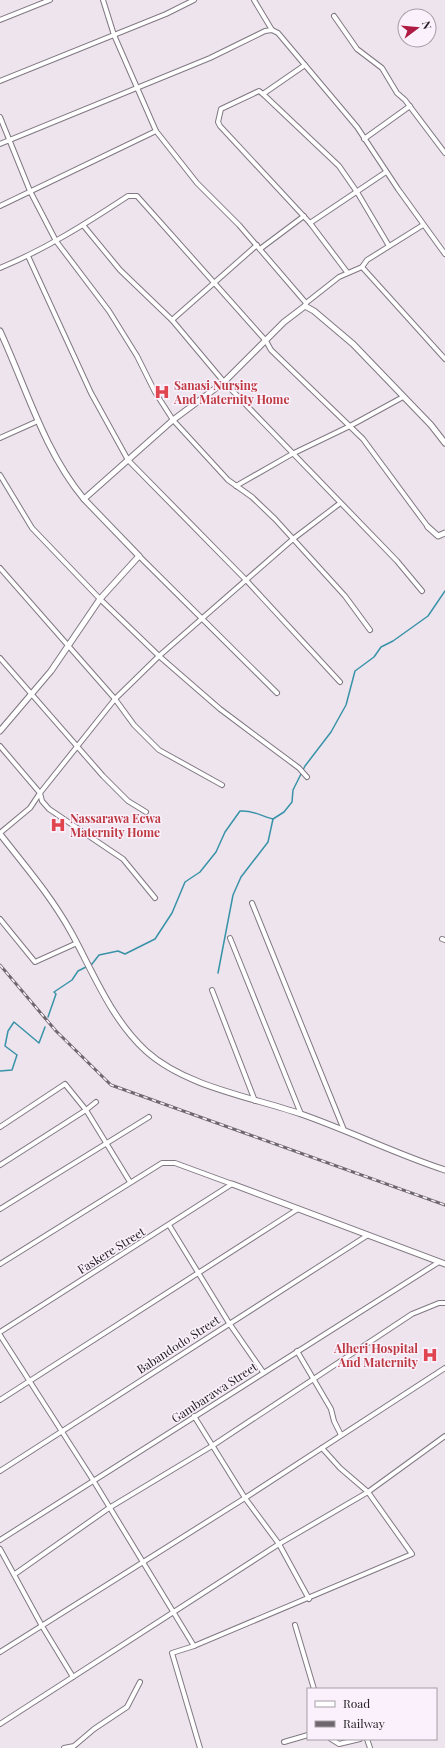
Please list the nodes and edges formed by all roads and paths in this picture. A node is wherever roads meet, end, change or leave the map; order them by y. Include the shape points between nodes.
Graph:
1 (50, 0) edge
2 (103, 0) edge
3 (194, 0) edge
4 (254, 0) edge
5 (334, 16) dead end
6 (0, 20) edge
7 (272, 30) junction
8 (114, 35) junction
9 (305, 65) junction
10 (0, 81) edge
11 (138, 89) junction
12 (263, 94) junction
13 (410, 106) junction
14 (0, 117) edge
15 (156, 131) junction
16 (364, 139) junction
17 (8, 140) junction
18 (0, 144) edge
19 (445, 153) edge
20 (386, 172) junction
21 (30, 191) junction
22 (357, 192) junction
23 (0, 206) edge
24 (304, 216) junction
25 (310, 223) junction
26 (82, 225) junction
27 (423, 225) junction
28 (56, 241) junction
29 (257, 245) junction
30 (389, 246) junction
31 (260, 249) junction
32 (445, 254) edge
33 (28, 256) junction
34 (362, 267) junction
35 (0, 268) edge
36 (347, 272) junction
37 (214, 283) junction
38 (306, 305) junction
39 (172, 320) junction
40 (0, 331) edge
41 (266, 341) junction
42 (445, 359) edge
43 (224, 382) junction
44 (403, 397) junction
45 (173, 420) junction
46 (38, 421) junction
47 (350, 426) junction
48 (0, 438) edge
49 (445, 443) edge
50 (292, 454) junction
51 (128, 460) junction
52 (0, 475) edge
53 (236, 486) junction
54 (84, 499) junction
55 (339, 504) junction
56 (428, 527) joint
57 (445, 533) edge
58 (293, 539) junction
59 (139, 556) junction
60 (0, 568) edge
61 (246, 580) junction
62 (422, 591) dead end
63 (100, 599) junction
64 (203, 618) junction
65 (370, 630) dead end
66 (68, 646) junction
67 (159, 656) junction
68 (0, 658) edge
69 (340, 682) dead end
70 (277, 693) dead end
71 (32, 695) junction
72 (115, 699) junction
73 (0, 731) edge
74 (0, 746) edge
75 (77, 746) junction
76 (307, 778) dead end
77 (222, 785) dead end
78 (40, 793) junction
79 (146, 812) dead end
80 (0, 833) edge
81 (155, 898) dead end
82 (252, 903) dead end
83 (0, 919) edge
84 (230, 938) dead end
85 (77, 943) junction
86 (212, 990) dead end
87 (255, 1101) junction
88 (96, 1102) dead end
89 (86, 1110) junction
90 (301, 1114) junction
91 (149, 1117) dead end
92 (0, 1127) edge
93 (344, 1132) junction
94 (106, 1144) junction
95 (0, 1165) edge
96 (445, 1170) edge
97 (130, 1182) junction
98 (232, 1184) junction
99 (0, 1209) edge
100 (298, 1209) junction
101 (169, 1225) junction
102 (368, 1234) junction
103 (439, 1262) junction
104 (0, 1264) edge
105 (445, 1264) edge
106 (199, 1272) junction
107 (445, 1303) edge
108 (229, 1323) junction
109 (0, 1332) edge
110 (0, 1336) edge
111 (297, 1351) junction
112 (445, 1368) edge
113 (263, 1372) junction
114 (314, 1379) junction
115 (30, 1380) junction
116 (0, 1400) edge
117 (194, 1416) junction
118 (62, 1431) junction
119 (341, 1435) junction
120 (445, 1436) edge
121 (212, 1446) junction
122 (322, 1448) junction
123 (0, 1471) edge
124 (93, 1480) junction
125 (368, 1492) junction
126 (245, 1498) junction
127 (109, 1508) junction
128 (0, 1540) edge
129 (279, 1544) junction
130 (0, 1549) edge
131 (143, 1560) junction
132 (15, 1574) junction
133 (309, 1599) junction
134 (174, 1612) junction
135 (295, 1625) dead end
136 (42, 1626) junction
137 (194, 1646) junction
138 (0, 1652) edge
139 (73, 1677) junction
140 (140, 1682) dead end
141 (314, 1688) edge
142 (0, 1724) edge
143 (307, 1735) edge
144 (333, 1740) edge
145 (356, 1740) edge
146 (284, 1742) dead end
147 (74, 1747) edge
148 (64, 1748) edge
149 (200, 1748) edge

1 - 6 street
2 - 8 street
3 - 8 street
4 - 7 street
5 - 13 street via 358,49 382,68 397,92
7 - 9 street via 278,33
7 - 11 street
8 - 10 street
8 - 11 street
9 - 12 street
9 - 16 street via 344,110
11 - 15 street
11 - 17 street
12 - 22 street via 339,166
12 - 24 street via 260,91 221,109 218,122
13 - 16 street
13 - 19 street
14 - 17 street
15 - 21 street
15 - 29 street via 197,183
16 - 20 street
17 - 18 street
17 - 21 street
20 - 22 street
20 - 27 street
21 - 23 street
21 - 28 street
22 - 25 street
22 - 30 street
24 - 25 street
24 - 31 street
25 - 36 street
26 - 28 street
26 - 37 street via 128,196 137,196
26 - 39 street via 120,270
27 - 30 street
27 - 32 street
28 - 33 street
28 - 45 street via 109,311
29 - 31 street
29 - 37 street
30 - 34 street via 366,260
31 - 38 street
33 - 35 street
33 - 51 street via 91,393
34 - 36 street
34 - 42 street
36 - 38 street via 319,291
37 - 39 street
37 - 41 street
38 - 41 street via 284,322
38 - 44 street via 353,344
39 - 43 street
40 - 46 street
41 - 43 street
41 - 47 street via 271,350
43 - 45 street
43 - 50 street
44 - 47 street
44 - 49 street
45 - 51 street
45 - 53 street
46 - 48 street
46 - 54 street via 68,480
47 - 50 street
47 - 56 street via 363,439
50 - 53 street
50 - 55 street
51 - 54 street
51 - 61 street
52 - 63 street via 32,528
53 - 58 street via 252,497
54 - 59 street
55 - 58 street
55 - 62 street via 397,561
56 - 57 street via 438,536
58 - 61 street
58 - 65 street via 345,596
59 - 63 street
59 - 64 street
60 - 66 street
61 - 64 street
61 - 69 street
63 - 66 street
63 - 67 street
64 - 67 street
64 - 70 street
66 - 71 street
66 - 72 street
67 - 72 street
67 - 76 street
68 - 71 street
71 - 73 street
71 - 75 street
72 - 75 street
72 - 77 street via 134,725 159,750
74 - 78 street
75 - 78 street
75 - 79 street via 128,801
78 - 80 street via 30,808
78 - 81 street via 42,801 49,809 122,859
80 - 85 street via 54,904
82 - 93 street
83 - 85 street via 36,962
84 - 90 street
85 - 87 street via 121,1022 146,1051 169,1067 197,1080
86 - 87 street
87 - 90 street
88 - 89 street
89 - 92 street via 65,1084
89 - 94 street
89 - 95 street
90 - 93 street
91 - 94 street
93 - 96 street
94 - 97 street
94 - 99 street
97 - 98 street via 168,1162
97 - 104 street
98 - 100 street
98 - 101 street, Faskere Street
100 - 102 street
100 - 106 street
101 - 106 street
101 - 109 street, Faskere Street
102 - 103 street
102 - 108 street, Babandodo Street
103 - 105 street
103 - 111 street, Gambarawa Street
106 - 108 street
106 - 115 street
107 - 114 street via 412,1314
108 - 113 street
108 - 118 street, Babandodo Street
110 - 115 street
111 - 113 street, Gambarawa Street
111 - 114 street
112 - 119 street
113 - 117 street, Gambarawa Street
114 - 119 street via 331,1409
114 - 121 street
115 - 116 street
115 - 118 street
117 - 121 street
117 - 124 street, Gambarawa Street
118 - 123 street, Babandodo Street
118 - 124 street
119 - 122 street
120 - 125 street
121 - 126 street
121 - 127 street
122 - 125 street via 340,1468
122 - 126 street
124 - 127 street
124 - 128 street, Gambarawa Street
125 - 129 street
125 - 133 street via 412,1554
126 - 129 street
126 - 131 street
127 - 131 street
127 - 132 street
129 - 133 street
129 - 134 street
130 - 132 street
131 - 134 street
131 - 136 street
132 - 136 street
133 - 137 street
134 - 137 street
134 - 139 street
135 - 141 street
136 - 138 street
136 - 139 street
137 - 149 street via 172,1653
139 - 142 street
140 - 147 street via 127,1708 94,1729
143 - 146 street
144 - 145 street via 339,1744
147 - 148 street

